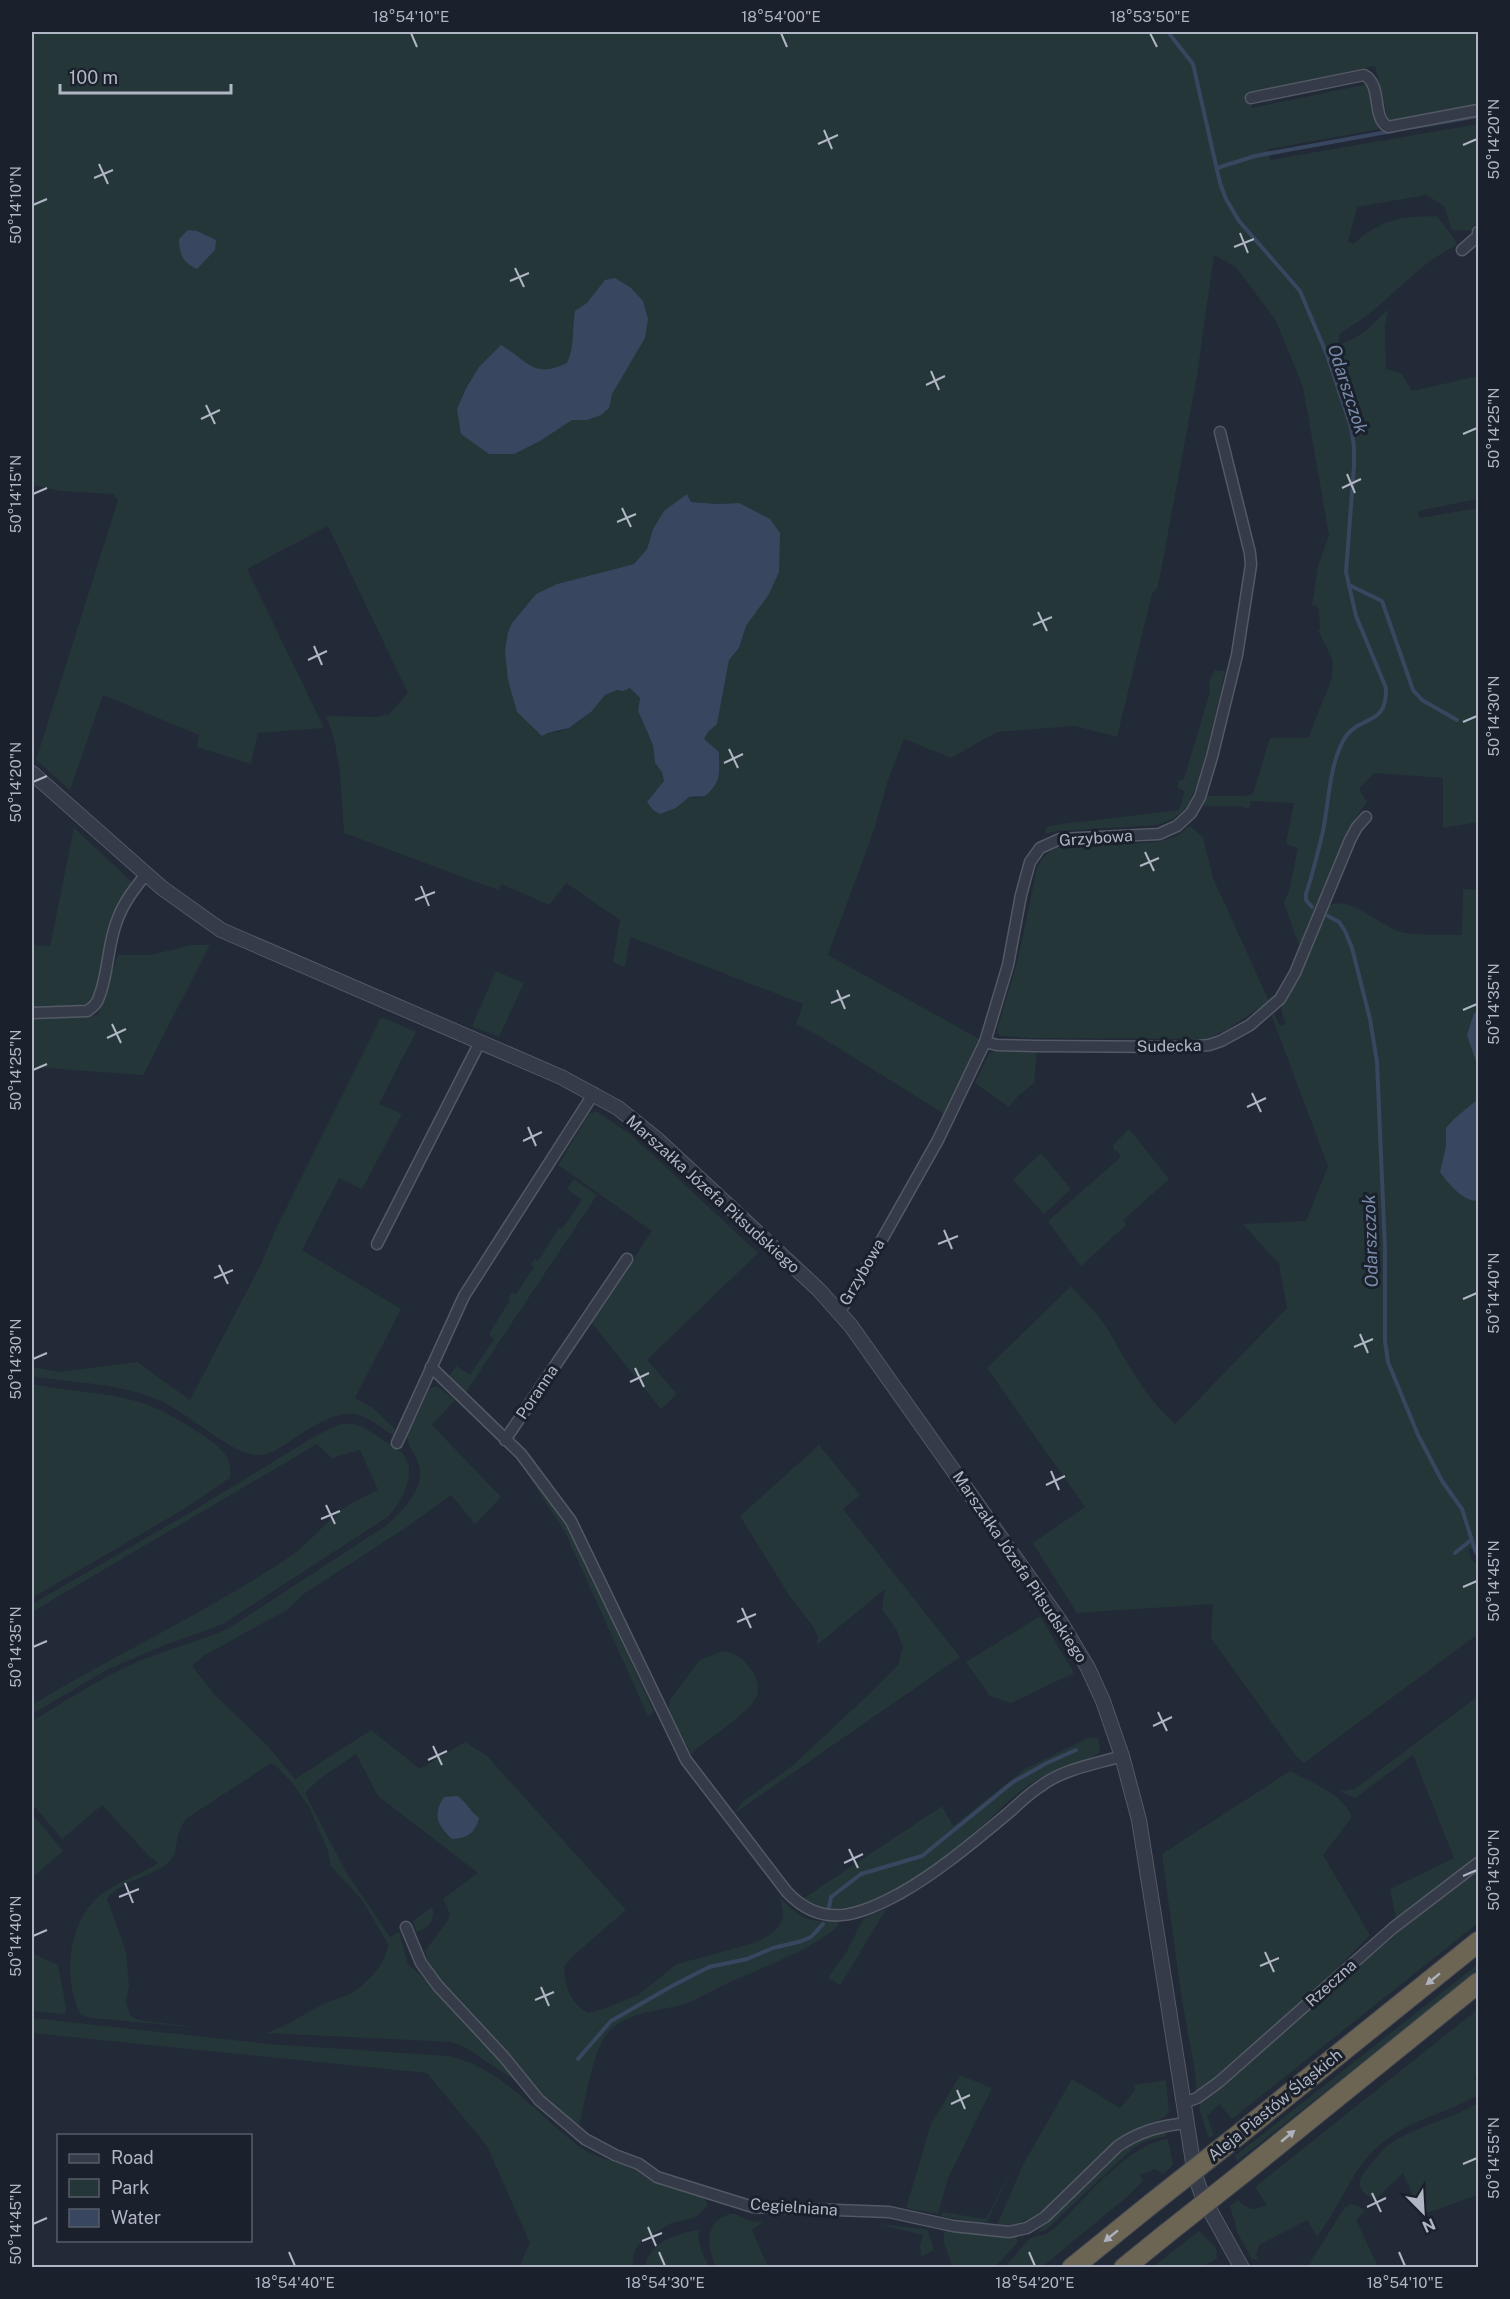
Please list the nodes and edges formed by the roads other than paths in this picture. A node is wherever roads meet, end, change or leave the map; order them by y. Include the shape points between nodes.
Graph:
1 (1251, 98) dead end
2 (1479, 110) edge
3 (1477, 237) edge
4 (1462, 250) dead end
5 (1220, 432) dead end
6 (32, 773) edge
7 (1366, 817) dead end
8 (146, 874) junction
9 (32, 1013) edge
10 (480, 1042) junction
11 (985, 1042) junction
12 (594, 1093) junction
13 (377, 1244) dead end
14 (627, 1259) dead end
15 (839, 1312) junction
16 (431, 1367) junction
17 (505, 1440) junction
18 (397, 1443) dead end
19 (1122, 1756) junction
20 (1479, 1863) edge
21 (406, 1928) dead end
22 (1479, 1942) edge
23 (1479, 1983) edge
24 (1183, 2103) junction
25 (1186, 2123) junction
26 (1072, 2268) edge
27 (1124, 2268) edge
28 (1242, 2268) edge

1 - 2 street via 1364,75 1373,84 1382,122 1388,128
3 - 4 street
5 - 11 street, Grzybowa via 1251,565 1237,655 1200,797 1185,820 1168,831 1060,839 1035,853
6 - 8 street, Marszałka Józefa Piłsudskiego
7 - 11 street, Sudecka via 1350,840 1295,973 1280,999 1233,1035 1192,1047
8 - 9 street via 118,918 99,998 93,1007 87,1011
8 - 10 street, Marszałka Józefa Piłsudskiego via 221,930
10 - 12 street, Marszałka Józefa Piłsudskiego
10 - 13 street
11 - 15 street, Grzybowa via 930,1156
12 - 15 street, Marszałka Józefa Piłsudskiego via 658,1140
12 - 16 street via 464,1296
14 - 17 street, Poranna
15 - 19 street, Marszałka Józefa Piłsudskiego via 1060,1621 1097,1686
16 - 17 street
16 - 18 street
17 - 19 street via 521,1454 570,1521 686,1760 798,1904 832,1916 866,1910 937,1871 1042,1784
19 - 24 street, Marszałka Józefa Piłsudskiego via 1144,1847
20 - 24 street, Rzeczna via 1392,1928 1218,2082
21 - 25 street, Cegielniana via 421,1963 438,1986 539,2100 570,2127 657,2177 753,2207 889,2212 953,2226 1018,2230 1045,2217 1130,2138 1151,2128
22 -> 26 highway, Aleja Piastów Śląskich, bridge
27 -> 23 highway, Aleja Piastów Śląskich, bridge
24 - 25 street, Marszałka Józefa Piłsudskiego
25 - 28 street, Marszałka Józefa Piłsudskiego via 1203,2198

